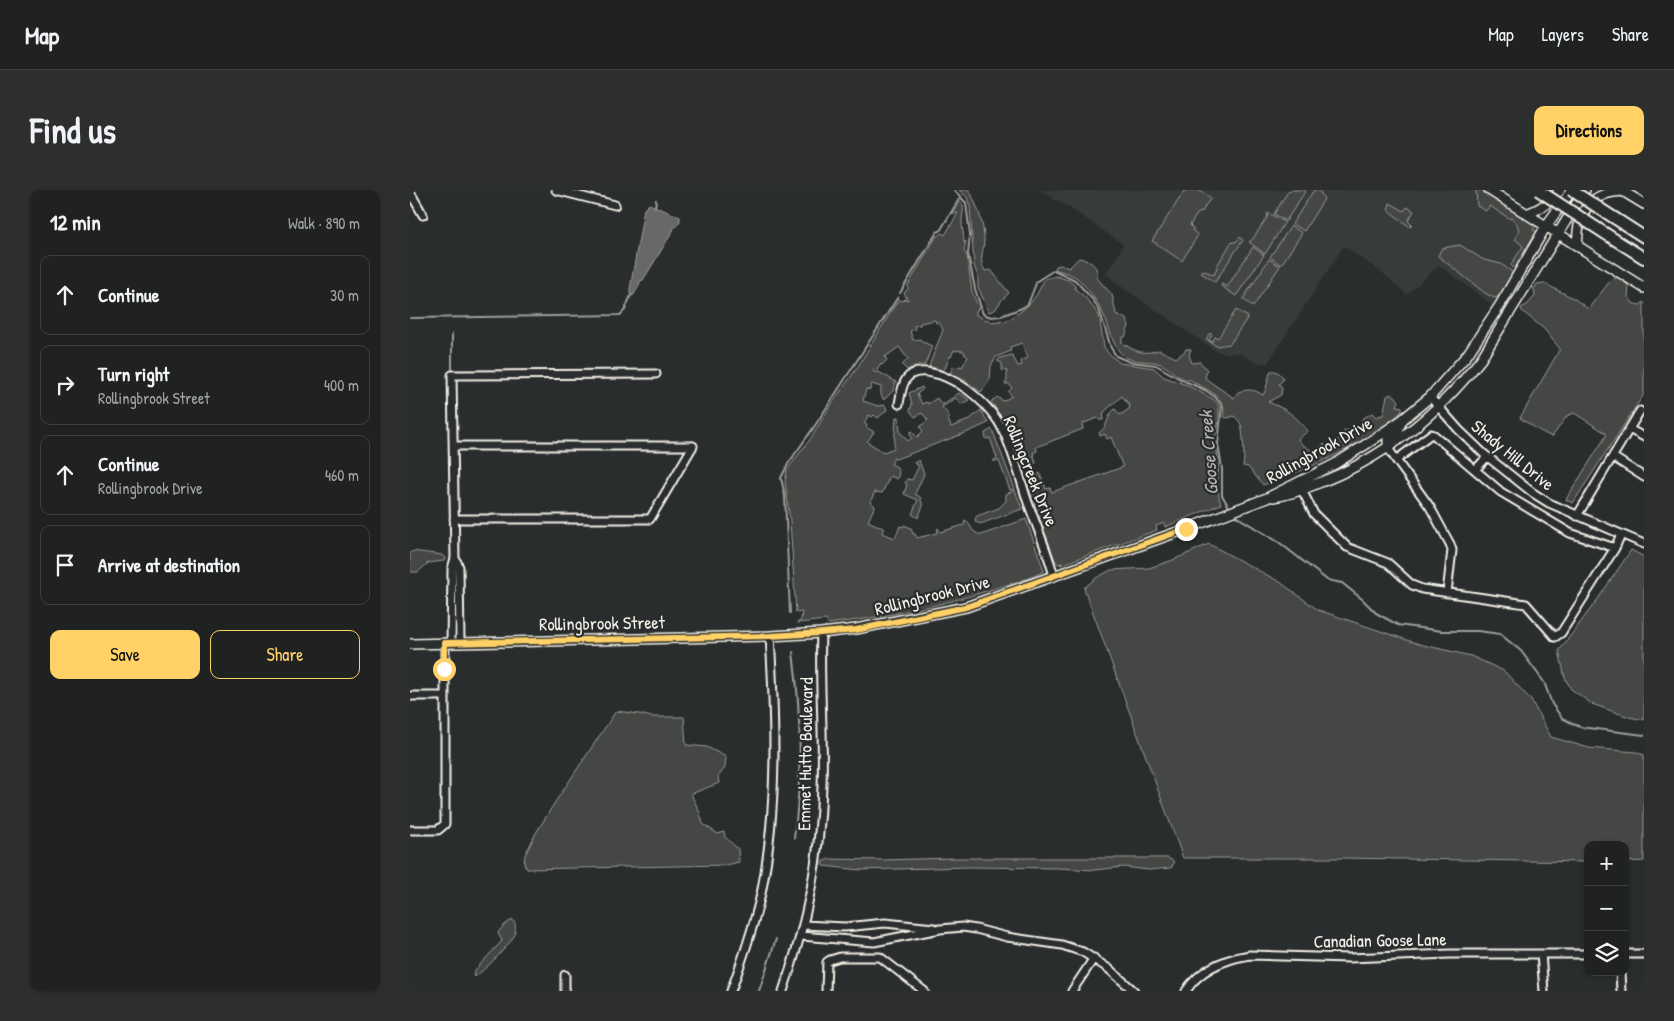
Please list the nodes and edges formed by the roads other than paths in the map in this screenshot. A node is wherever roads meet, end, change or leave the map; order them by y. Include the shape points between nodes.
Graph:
1 (556, 190) edge
2 (1489, 190) edge
3 (1538, 190) edge
4 (1560, 190) edge
5 (1571, 190) edge
6 (1585, 190) edge
7 (1622, 191) edge
8 (410, 192) edge
9 (1644, 204) edge
10 (615, 205) dead end
11 (1526, 214) junction
12 (423, 215) dead end
13 (1546, 226) junction
14 (1558, 234) junction
15 (1644, 237) edge
16 (1578, 246) junction
17 (1644, 258) edge
18 (1644, 288) edge
19 (656, 374) dead end
20 (1430, 397) junction
21 (899, 404) dead end
22 (1439, 407) junction
23 (1640, 411) dead end
24 (1402, 420) junction
25 (1629, 429) junction
26 (1644, 437) edge
27 (454, 446) junction
28 (1388, 448) junction
29 (1487, 457) junction
30 (1612, 457) junction
31 (1396, 460) junction
32 (1474, 470) junction
33 (1644, 477) edge
34 (1300, 486) junction
35 (1576, 516) junction
36 (454, 519) junction
37 (1622, 534) junction
38 (1644, 544) edge
39 (1614, 548) junction
40 (1054, 576) junction
41 (1447, 594) junction
42 (821, 633) junction
43 (795, 634) joint
44 (770, 636) junction
45 (452, 643) junction
46 (410, 644) edge
47 (410, 696) edge
48 (444, 696) junction
49 (410, 830) edge
50 (803, 925) junction
51 (940, 929) junction
52 (800, 936) junction
53 (1542, 954) junction
54 (1584, 954) edge
55 (1629, 954) edge
56 (1644, 954) edge
57 (1094, 958) junction
58 (565, 975) dead end
59 (1620, 976) edge
60 (826, 990) edge
61 (565, 991) edge
62 (731, 991) edge
63 (783, 991) edge
64 (924, 991) edge
65 (1072, 991) edge
66 (1134, 991) edge
67 (1186, 991) edge
68 (1544, 991) edge
69 (1621, 991) edge

1 - 10 street
2 - 11 main road
3 - 17 highway, bridge
4 - 11 main road via 1550,202
5 - 13 main road, Rollingbrook Drive
5 - 15 highway, bridge
6 - 14 main road, Rollingbrook Drive
7 - 9 main road
7 - 16 main road via 1602,195 1587,208 1578,226
8 - 12 street
11 - 13 main road
13 - 14 main road
13 - 20 main road, Rollingbrook Drive via 1467,355
14 - 16 main road
14 - 22 main road, Rollingbrook Drive via 1481,359
16 - 18 main road
19 - 27 street via 452,375
20 - 22 street, Shady Hill Drive
20 - 24 main road, Rollingbrook Drive
21 - 40 street, Rollingcreek Drive via 903,383 920,372 957,383 988,409 998,421 1008,443
22 - 28 main road, Rollingbrook Drive
22 - 29 street, Shady Hill Drive
23 - 25 street
24 - 28 main road via 1388,440
24 - 34 main road, Rollingbrook Drive
25 - 26 street
25 - 30 street
27 - 36 street
27 - 36 street via 693,446 650,519
28 - 31 street
28 - 34 main road, Rollingbrook Drive via 1330,479
29 - 32 street
29 - 35 street, Shady Hill Drive via 1549,503
30 - 33 street
30 - 35 street
31 - 32 street via 1434,434
31 - 41 street via 1430,507 1450,544
32 - 39 street via 1499,491 1570,533
34 - 40 main road, Rollingbrook Drive via 1283,496 1267,498
34 - 41 street via 1314,514 1347,547 1388,563 1416,587
35 - 37 street, Shady Hill Drive
36 - 45 street
37 - 38 street, Shady Hill Drive
37 - 39 street
39 - 41 street via 1555,637 1526,604
40 - 42 main road, Rollingbrook Drive via 966,607
42 - 43 main road, Rollingbrook Drive
42 - 50 street, Emmet Hutto Boulevard via 821,811 814,878
43 - 44 main road, Rollingbrook Street
44 - 45 main road, Rollingbrook Street
44 - 62 street, Emmet Hutto Boulevard via 775,742 772,819 762,890
45 - 46 main road, Rollingbrook Street
45 - 48 street
47 - 48 street
48 - 49 street via 445,824 438,830
50 - 51 street via 845,927 890,923
50 - 52 street, Emmet Hutto Boulevard
51 - 52 street via 874,942
51 - 57 street via 963,927 1062,945
52 - 63 street, Emmet Hutto Boulevard
53 - 54 street, Canadian Goose Lane
53 - 67 street, Canadian Goose Lane via 1349,958 1250,955 1211,967
53 - 68 street
55 - 56 street
57 - 65 street
57 - 66 street
58 - 61 street
59 - 69 street
60 - 64 street via 827,962 830,960 876,957 885,959

